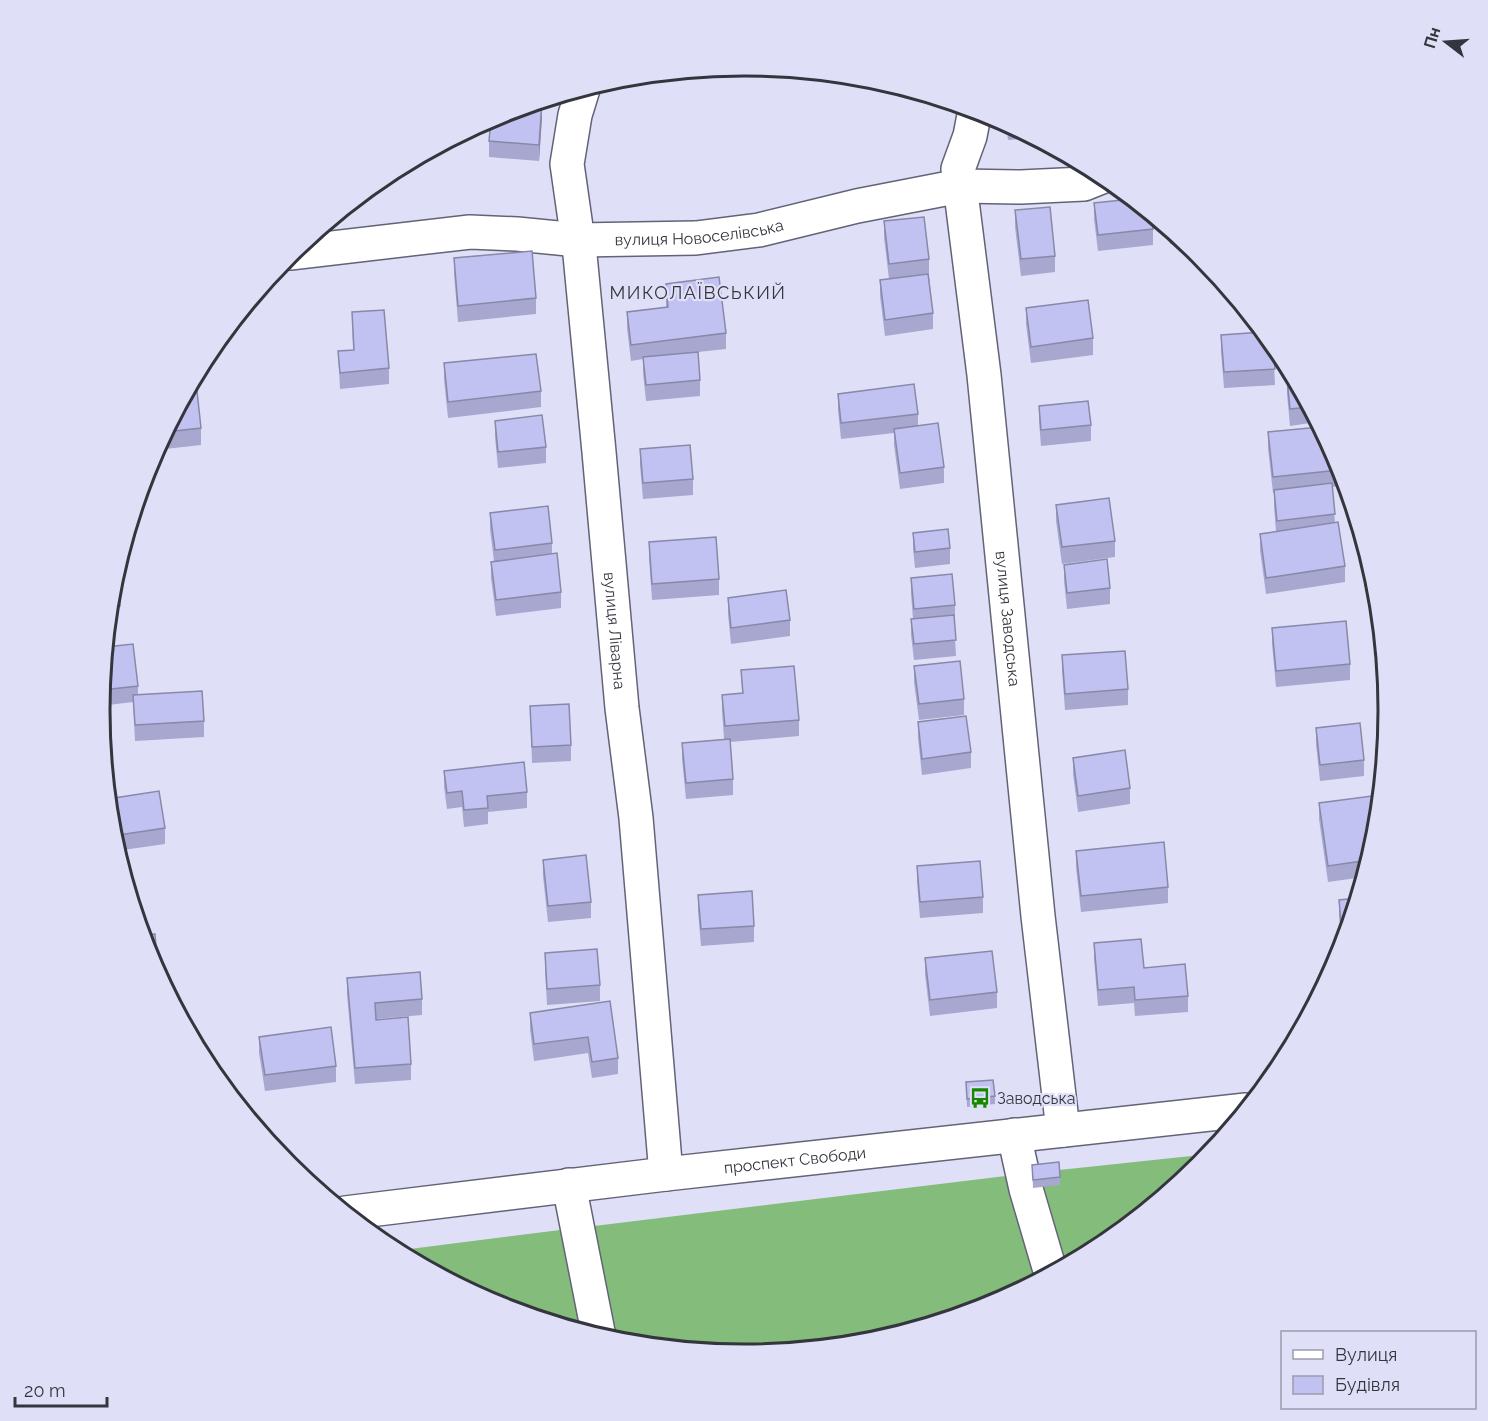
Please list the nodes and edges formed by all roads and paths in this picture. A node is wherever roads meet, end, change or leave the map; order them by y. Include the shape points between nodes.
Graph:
1 (580, 98) edge
2 (973, 120) edge
3 (1092, 181) edge
4 (960, 186) junction
5 (578, 240) junction
6 (308, 251) edge
7 (1235, 1111) edge
8 (1063, 1130) junction
9 (1014, 1135) junction
10 (666, 1174) junction
11 (568, 1185) junction
12 (356, 1212) edge
13 (1049, 1266) edge
14 (595, 1326) edge

1 - 5 street, вулиця Ліварна via 567,164
2 - 4 street, вулиця Заводська via 958,169
3 - 4 street, вулиця Новоселівська via 1021,187
4 - 5 street, вулиця Новоселівська via 759,230 696,238
4 - 8 street, вулиця Заводська via 984,375
5 - 6 street, вулиця Новоселівська via 470,232
5 - 10 street, вулиця Ліварна via 636,818
7 - 8 street, проспект Свободи
8 - 9 street, проспект Свободи
9 - 10 street, проспект Свободи
9 - 13 street
10 - 11 street, проспект Свободи
11 - 12 street, проспект Свободи
11 - 14 street

